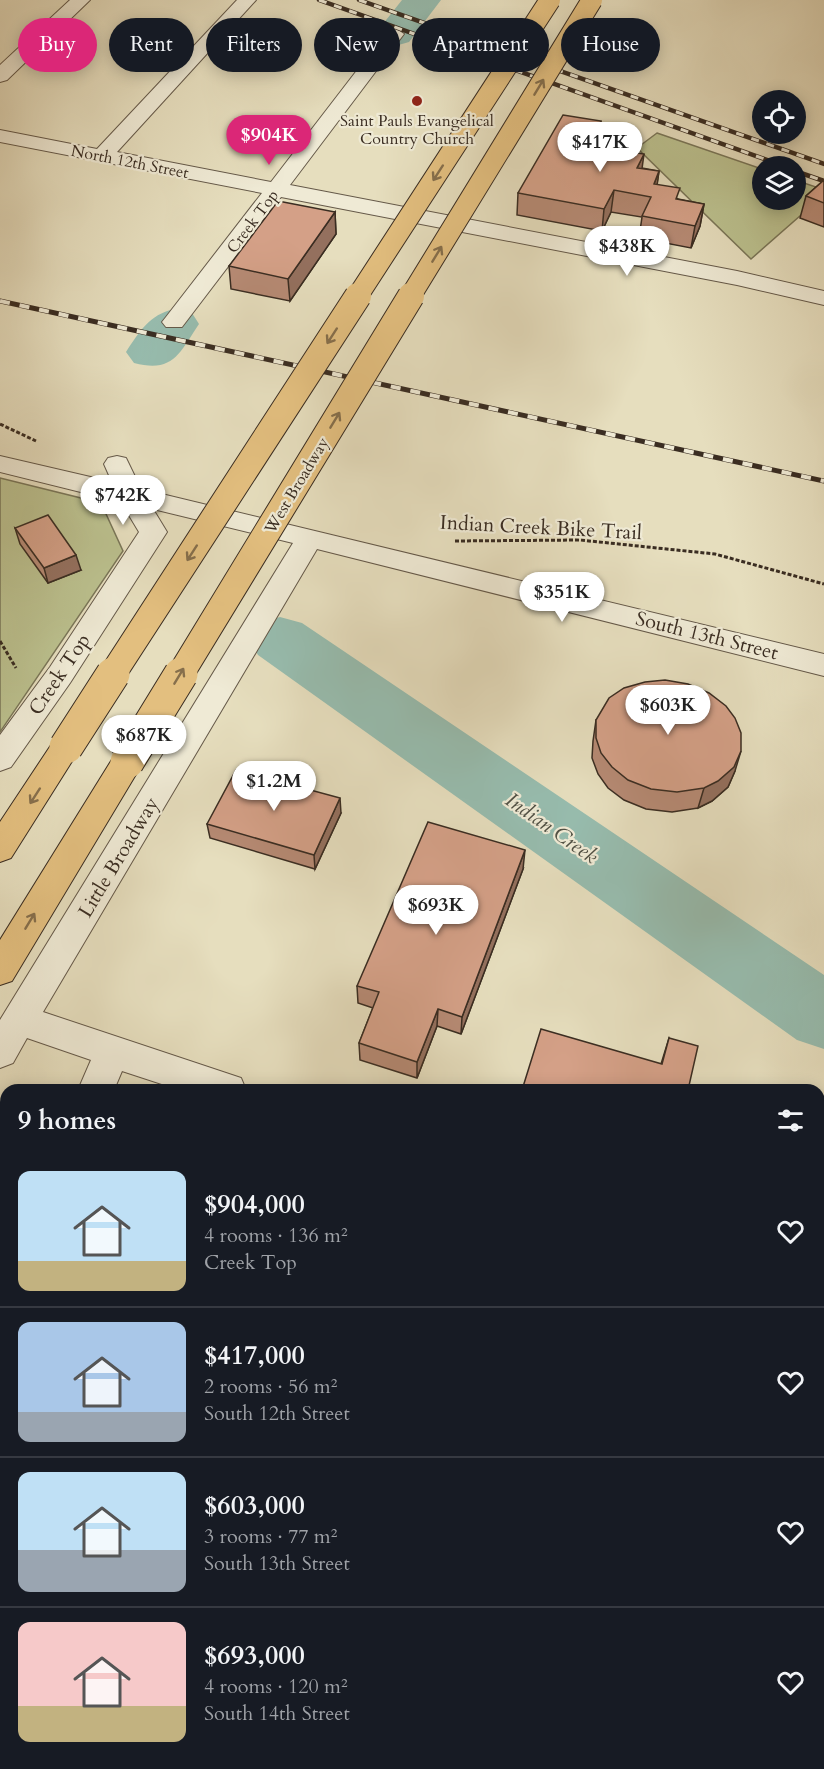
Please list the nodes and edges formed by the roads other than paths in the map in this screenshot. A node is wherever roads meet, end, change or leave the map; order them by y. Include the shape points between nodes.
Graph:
1 (81, 0) edge
2 (247, 0) edge
3 (549, 0) edge
4 (592, 0) edge
5 (365, 72) edge
6 (0, 76) edge
7 (0, 136) edge
8 (102, 156) junction
9 (276, 189) junction
10 (824, 298) edge
11 (174, 322) dead end
12 (0, 464) edge
13 (117, 464) dead end
14 (131, 496) junction
15 (310, 538) junction
16 (824, 665) edge
17 (0, 759) edge
18 (0, 849) edge
19 (0, 970) edge
20 (19, 1020) junction
21 (0, 1052) edge
22 (112, 1052) junction
23 (99, 1084) edge
24 (210, 1084) edge

1 - 6 street
2 - 8 street
3 -> 18 main road, bridge
19 -> 4 main road, West Broadway, bridge
5 - 9 street, Creek Top
7 - 8 street, North 12th Street
8 - 9 street, North 12th Street
9 - 10 street, North 12th Street
9 - 11 street, Creek Top
12 - 14 street, South 13th Street
13 - 14 street, Creek Top
14 - 15 street, South 13th Street
14 - 17 street, Creek Top via 153,532
15 - 16 street, South 13th Street
15 - 20 street, Little Broadway
20 - 21 street, Little Broadway
20 - 22 street
22 - 23 street
22 - 24 street

